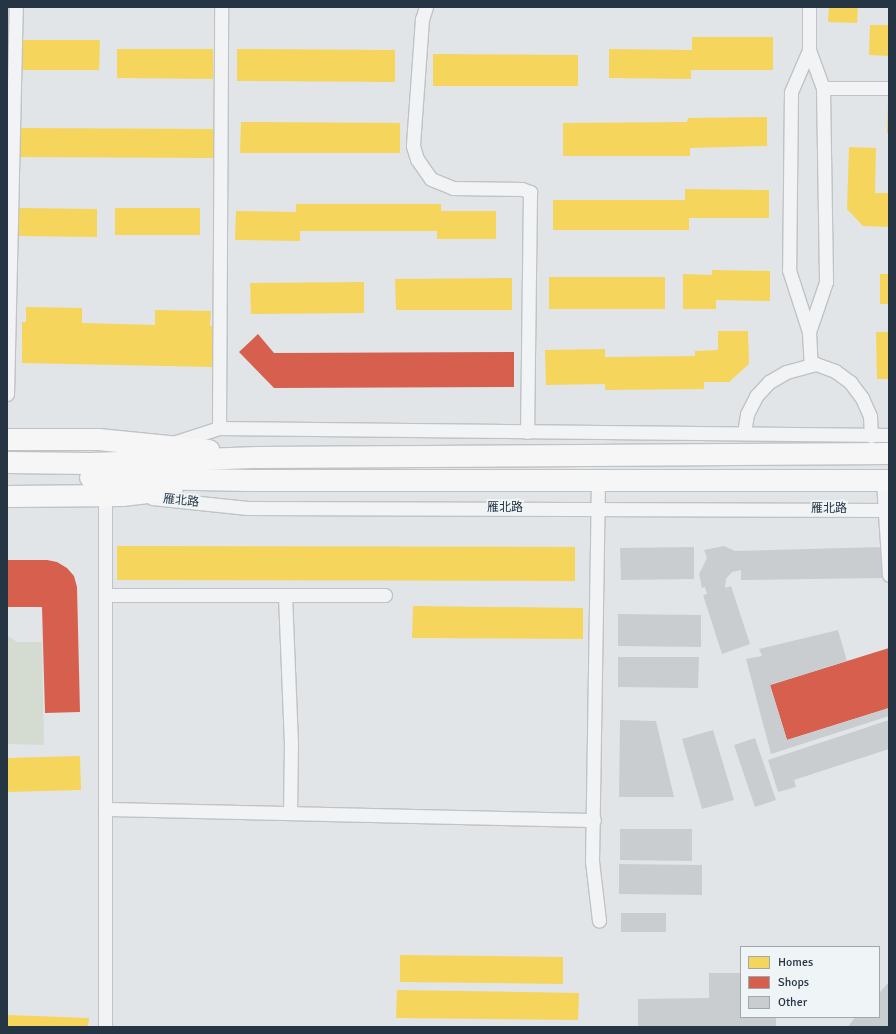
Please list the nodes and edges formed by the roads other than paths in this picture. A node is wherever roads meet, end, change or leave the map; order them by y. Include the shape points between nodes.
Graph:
1 (16, 7) edge
2 (221, 7) edge
3 (426, 7) edge
4 (809, 7) edge
5 (809, 50) junction
6 (823, 88) junction
7 (889, 88) edge
8 (809, 332) junction
9 (811, 365) junction
10 (7, 394) edge
11 (219, 428) junction
12 (527, 432) junction
13 (744, 433) junction
14 (889, 435) edge
15 (871, 436) junction
16 (7, 439) edge
17 (170, 444) junction
18 (889, 453) edge
19 (258, 457) junction
20 (7, 462) edge
21 (91, 470) junction
22 (7, 476) edge
23 (250, 480) junction
24 (598, 480) junction
25 (886, 480) edge
26 (114, 495) junction
27 (7, 496) edge
28 (597, 508) junction
29 (887, 510) edge
30 (889, 575) edge
31 (105, 595) junction
32 (285, 595) junction
33 (385, 595) dead end
34 (105, 809) junction
35 (290, 812) junction
36 (594, 820) junction
37 (599, 921) dead end
38 (105, 1027) edge

1 - 10 street
2 - 11 street
3 - 12 street via 422,20 413,146 417,159 431,179 453,188 522,189 530,192
4 - 5 street
5 - 6 street
5 - 8 street via 791,92 789,270
6 - 7 street
6 - 8 street via 826,282
8 - 9 street
9 - 13 street via 786,372 769,382 756,396 747,414
9 - 15 street via 816,364 835,371 850,382 862,398 870,416
11 - 12 street
11 - 17 street
12 - 13 street
13 - 15 street
14 - 15 street
16 - 17 main road via 98,439
17 - 19 main road
18 - 19 main road
19 - 21 main road
20 - 21 main road
21 - 22 main road
21 - 23 main road
23 - 24 main road
23 - 26 main road
24 - 25 main road
24 - 28 street
25 - 29 street
26 - 27 main road
26 - 28 street, 雁北路 via 247,508
26 - 31 street
28 - 29 street, 雁北路
28 - 36 street
29 - 30 street
31 - 32 street
31 - 34 street
32 - 33 street
32 - 35 street via 291,743
34 - 35 street
34 - 38 street
35 - 36 street
36 - 37 street via 592,861

